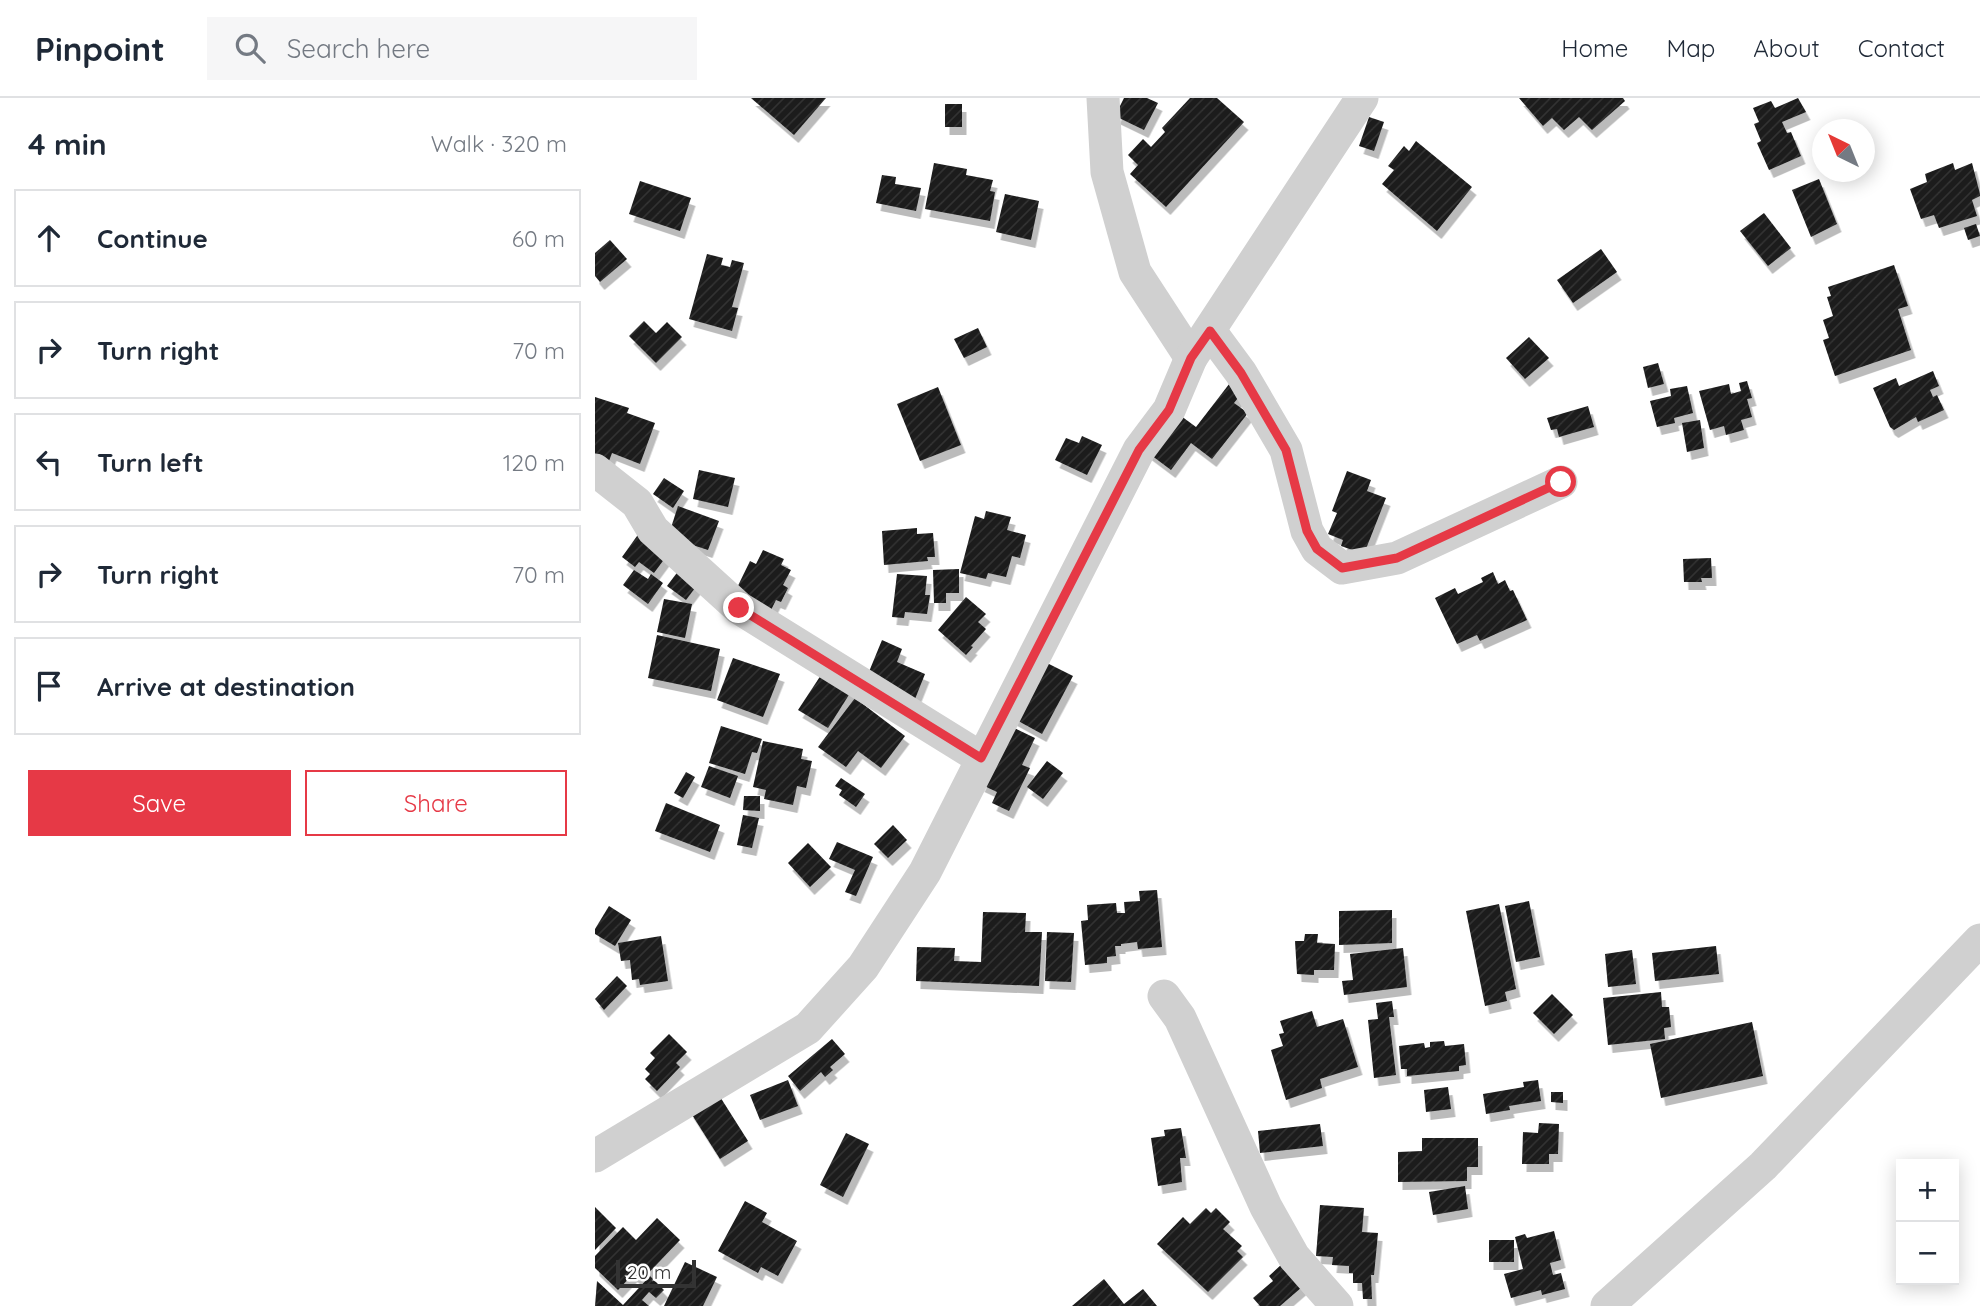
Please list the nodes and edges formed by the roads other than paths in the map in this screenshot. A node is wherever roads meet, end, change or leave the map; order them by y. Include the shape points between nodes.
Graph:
1 (1103, 98) edge
2 (1362, 98) edge
3 (1210, 331) junction
4 (1191, 358) junction
5 (595, 470) edge
6 (1561, 482) dead end
7 (981, 758) junction
8 (1980, 940) edge
9 (1164, 996) dead end
10 (595, 1156) edge
11 (1337, 1306) edge
12 (1607, 1306) edge

1 - 4 street via 1107,172 1135,272
2 - 3 street
3 - 4 street
3 - 6 street via 1241,373 1286,450 1307,531 1317,549 1342,568 1397,558
4 - 7 street via 1169,410 1139,450
5 - 7 street via 637,503 653,530 739,608
7 - 10 street via 925,872 863,967 808,1028
8 - 12 street via 1763,1166
9 - 11 street via 1180,1018 1294,1257

